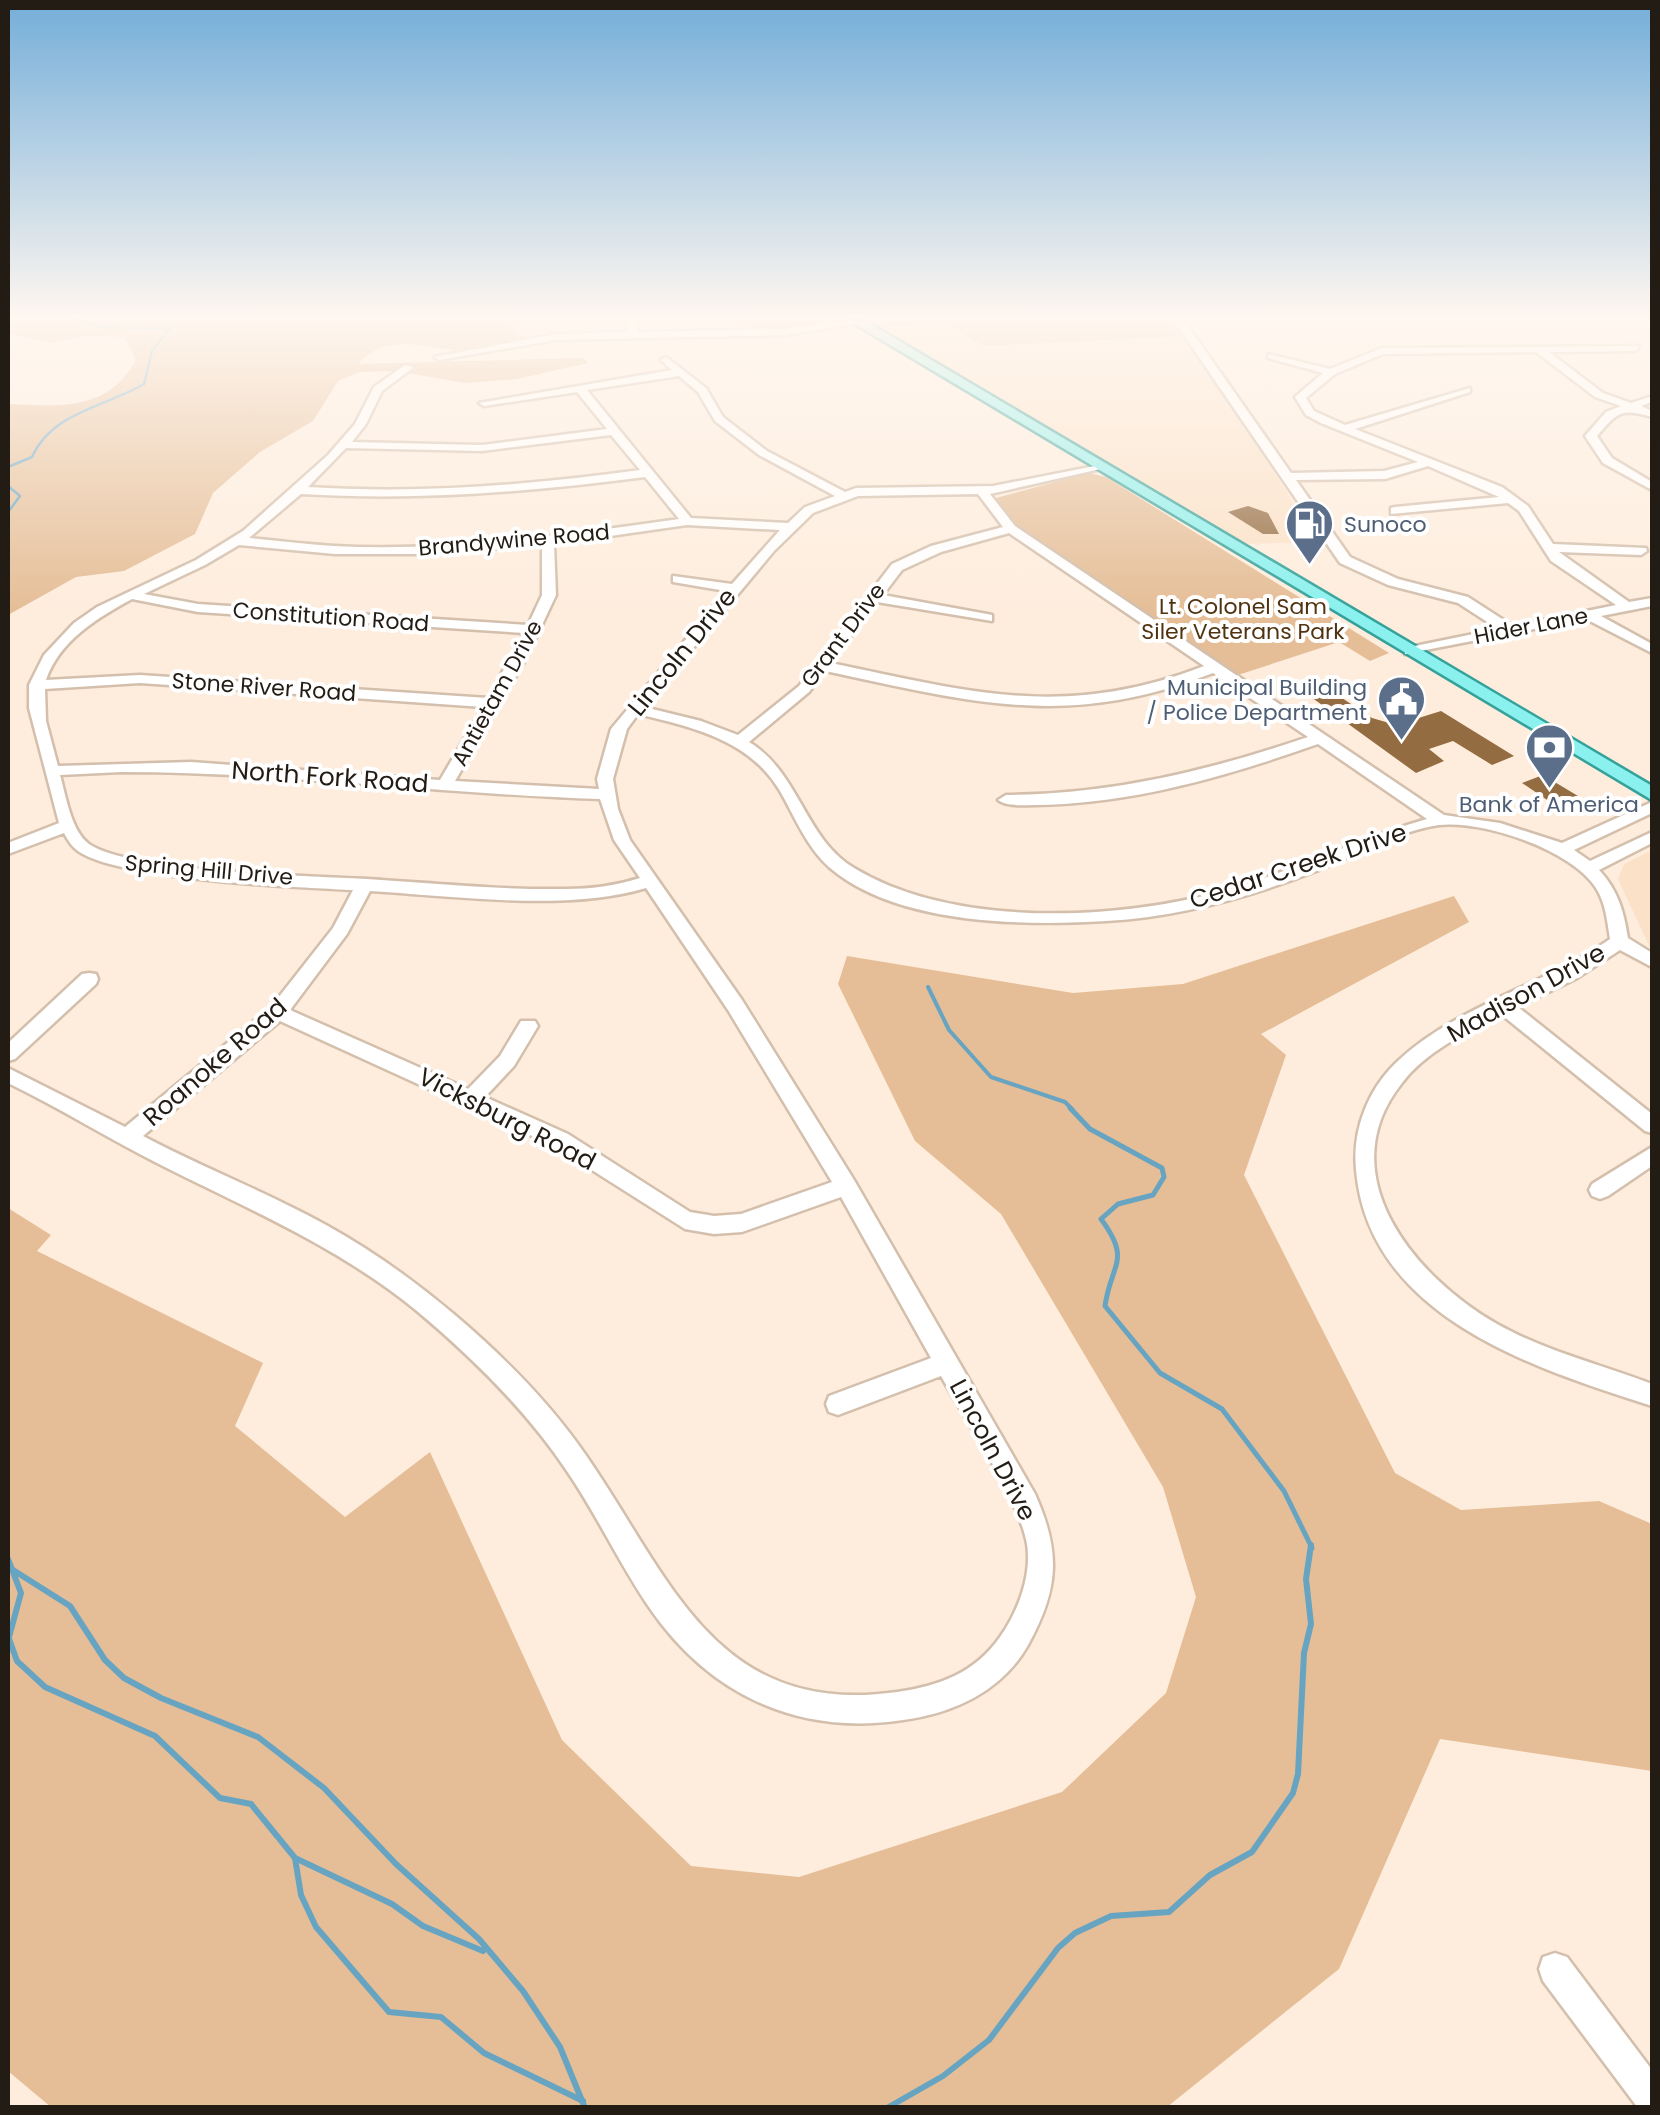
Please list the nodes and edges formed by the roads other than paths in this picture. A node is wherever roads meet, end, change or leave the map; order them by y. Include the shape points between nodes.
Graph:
1 (367, 414) edge
2 (601, 414) edge
3 (716, 414) edge
4 (1012, 414) edge
5 (1243, 414) edge
6 (1313, 414) edge
7 (1392, 414) edge
8 (1615, 414) edge
9 (1344, 429) junction
10 (615, 431) junction
11 (342, 445) junction
12 (1431, 462) junction
13 (1101, 466) junction
14 (1652, 470) edge
15 (648, 472) junction
16 (1631, 475) junction
17 (1287, 477) junction
18 (1652, 486) edge
19 (296, 490) junction
20 (982, 491) junction
21 (842, 495) junction
22 (1512, 499) junction
23 (1395, 511) dead end
24 (686, 521) junction
25 (788, 528) junction
26 (1012, 529) junction
27 (238, 541) junction
28 (548, 541) junction
29 (1548, 548) junction
30 (1641, 551) dead end
31 (678, 580) dead end
32 (734, 588) junction
33 (130, 595) junction
34 (873, 597) junction
35 (1652, 602) edge
36 (1627, 607) junction
37 (1588, 615) junction
38 (986, 618) dead end
39 (533, 629) junction
40 (1511, 630) junction
41 (1652, 648) edge
42 (1410, 650) junction
43 (823, 666) junction
44 (1215, 668) junction
45 (36, 685) junction
46 (493, 703) junction
47 (634, 710) junction
48 (1321, 738) junction
49 (740, 741) junction
50 (52, 771) junction
51 (446, 785) junction
52 (608, 794) junction
53 (1652, 794) edge
54 (1006, 800) dead end
55 (1652, 807) edge
56 (1440, 820) junction
57 (70, 825) junction
58 (1652, 837) edge
59 (1564, 848) junction
60 (8, 849) edge
61 (1592, 867) junction
62 (650, 881) junction
63 (365, 884) junction
64 (1619, 941) junction
65 (1652, 960) edge
66 (89, 979) dead end
67 (1502, 1005) junction
68 (278, 1012) junction
69 (528, 1026) dead end
70 (8, 1054) edge
71 (8, 1075) edge
72 (474, 1097) junction
73 (1652, 1125) edge
74 (127, 1138) junction
75 (1652, 1154) edge
76 (846, 1186) junction
77 (1600, 1190) dead end
78 (946, 1363) junction
79 (1652, 1394) edge
80 (838, 1404) dead end
81 (1556, 1969) dead end
82 (1652, 2098) edge

1 - 11 street
2 - 10 street
3 - 21 street via 763,453
4 - 13 main road
5 - 17 street
6 - 9 street
7 - 9 street
8 - 16 street via 1591,436 1595,450
9 - 12 street
10 - 11 street via 482,448
10 - 15 street
11 - 19 street
12 - 17 street via 1385,475
12 - 22 street
13 - 20 street, Lincoln Drive
13 - 42 main road
14 - 16 street
15 - 19 street via 470,495
15 - 24 street
16 - 18 street
17 - 40 street via 1345,560 1393,582 1463,600
19 - 27 street
20 - 21 street, Lincoln Drive via 875,489
20 - 26 street
21 - 25 street, Lincoln Drive
22 - 23 street
22 - 29 street
24 - 25 street, Brandywine Road
24 - 28 street, Brandywine Road
25 - 32 street, Lincoln Drive
26 - 34 street, Grant Drive via 915,558 886,577
26 - 44 street
27 - 28 street, Brandywine Road via 402,550
27 - 33 street
28 - 39 street, Antietam Drive via 549,596
29 - 30 street
29 - 36 street
31 - 32 street
32 - 47 street, Lincoln Drive
33 - 39 street, Constitution Road via 198,608
33 - 45 street via 58,646
34 - 38 street
34 - 43 street, Grant Drive
35 - 36 street, Hider Lane
36 - 37 street, Hider Lane
37 - 40 street, Hider Lane
37 - 41 street
39 - 46 street, Antietam Drive
40 - 42 street, Hider Lane
42 - 53 main road
43 - 44 street via 1019,700 1078,702 1126,697
43 - 49 street, Grant Drive via 781,711
44 - 48 street
45 - 46 street, Stone River Road via 140,679
45 - 50 street, Spring Hill Drive via 32,702
46 - 51 street, Antietam Drive
47 - 49 street, Cedar Creek Drive
47 - 52 street, Lincoln Drive via 610,754
48 - 54 street via 1142,793 1070,802
48 - 56 street
49 - 56 street, Cedar Creek Drive via 766,760 816,846 846,871 877,889 960,911 1064,915 1203,902
50 - 51 street, North Fork Road via 145,764
50 - 57 street, Spring Hill Drive
51 - 52 street, North Fork Road
52 - 62 street, Lincoln Drive via 622,840
55 - 59 street
56 - 59 street via 1476,823
57 - 60 street
57 - 63 street, Spring Hill Drive via 80,845 108,861
58 - 61 street
59 - 61 street
61 - 64 street via 1620,916
62 - 63 street, Spring Hill Drive via 614,892 564,895
62 - 76 street, Lincoln Drive
63 - 68 street, Roanoke Road via 341,930
64 - 65 street
64 - 67 street, Madison Drive via 1594,962
66 - 70 street
67 - 73 street
67 - 79 street, Madison Drive via 1413,1058 1390,1082 1365,1145 1373,1215 1394,1252 1428,1288 1482,1329 1554,1363
68 - 72 street, Vicksburg Road
68 - 74 street, Roanoke Road
69 - 72 street via 507,1062
71 - 74 street, Lincoln Drive
72 - 76 street, Vicksburg Road via 561,1140 685,1220 742,1223
74 - 78 street, Lincoln Drive via 370,1262 489,1361 584,1475 690,1640 771,1694 846,1712 910,1704 991,1670 1022,1626 1038,1584 1041,1549 1026,1503
75 - 77 street
76 - 78 street, Lincoln Drive
78 - 80 street
81 - 82 street

